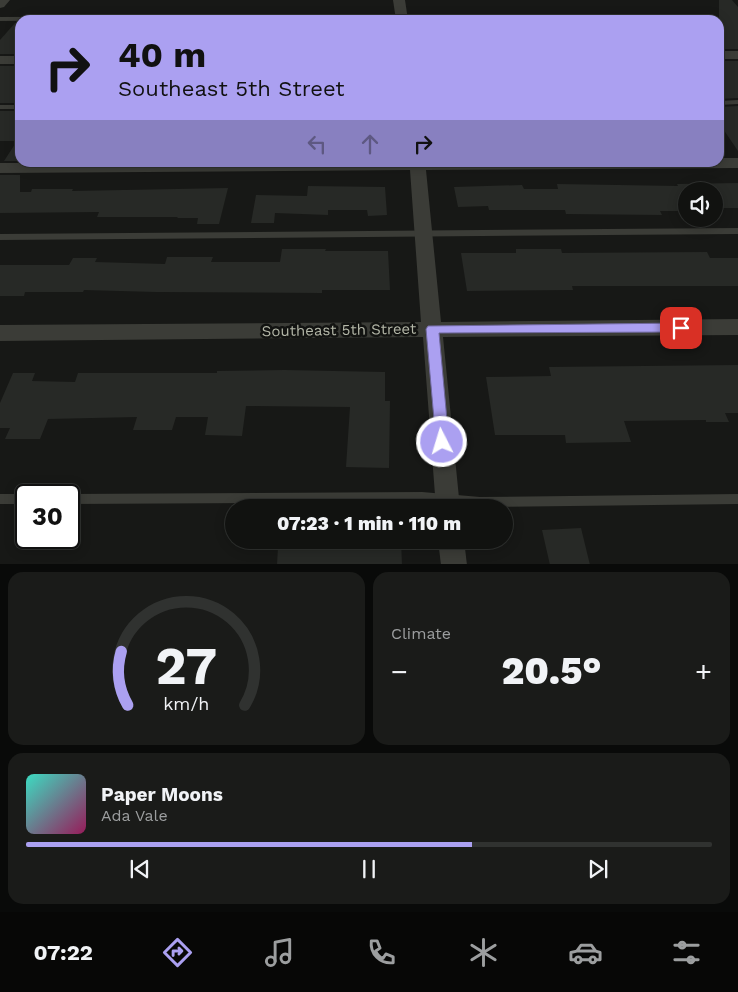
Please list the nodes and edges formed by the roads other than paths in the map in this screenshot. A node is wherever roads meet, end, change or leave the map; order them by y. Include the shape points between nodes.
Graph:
1 (4, 0) edge
2 (400, 0) edge
3 (0, 5) edge
4 (402, 15) edge
5 (0, 19) edge
6 (15, 19) edge
7 (724, 55) edge
8 (738, 55) edge
9 (0, 60) edge
10 (15, 60) edge
11 (724, 102) edge
12 (738, 102) edge
13 (0, 107) edge
14 (15, 107) edge
15 (724, 163) edge
16 (738, 163) edge
17 (104, 167) edge
18 (417, 167) edge
19 (0, 168) edge
20 (738, 231) edge
21 (423, 234) junction
22 (0, 237) edge
23 (738, 328) edge
24 (432, 329) junction
25 (0, 333) edge
26 (15, 499) edge
27 (80, 499) edge
28 (431, 499) edge
29 (448, 499) edge
30 (738, 499) edge
31 (0, 500) edge
32 (513, 502) edge
33 (452, 549) edge
34 (454, 564) edge

1 - 3 street
2 - 4 street
5 - 6 lane
7 - 8 street
9 - 10 street
11 - 12 lane
13 - 14 lane
15 - 16 street
17 - 19 street
18 - 21 street
20 - 21 lane
21 - 22 lane
21 - 24 street
23 - 24 street, Southeast 5th Street
24 - 25 street, Southeast 5th Street
24 - 29 street
26 - 31 lane
27 - 28 lane
30 - 32 lane
33 - 34 street

